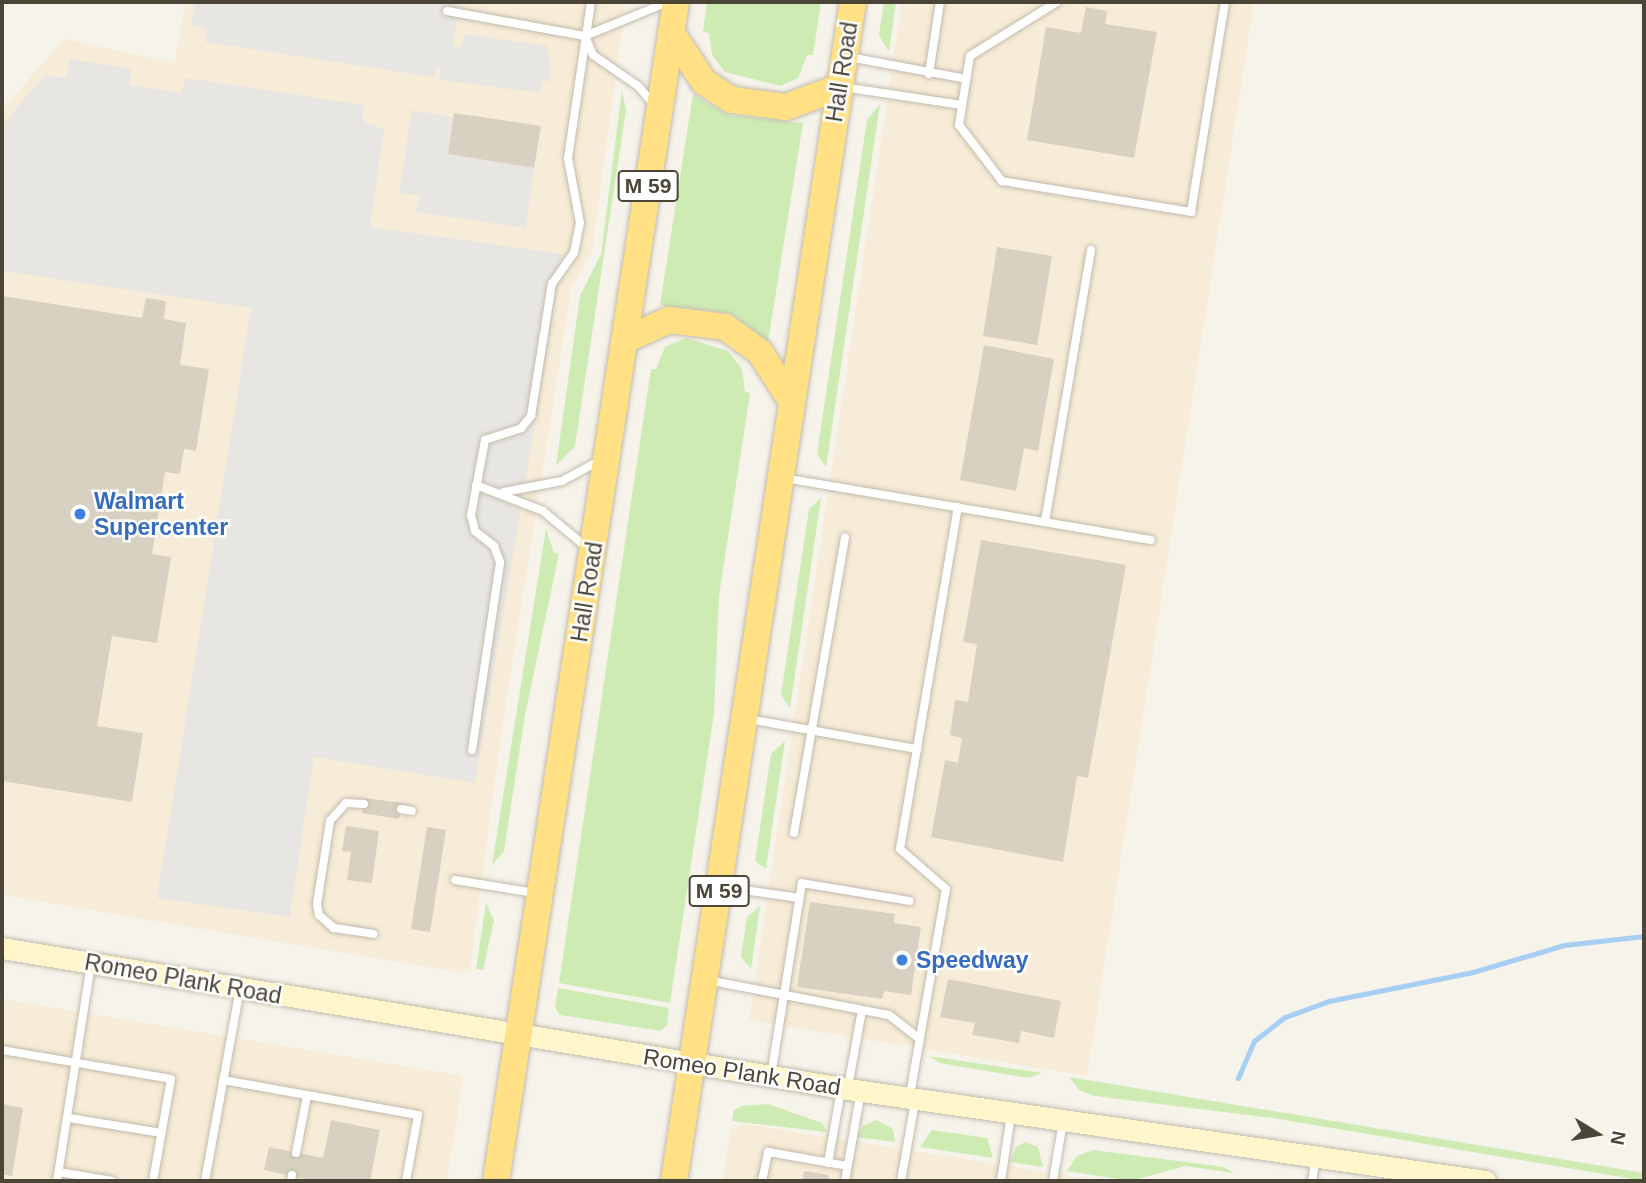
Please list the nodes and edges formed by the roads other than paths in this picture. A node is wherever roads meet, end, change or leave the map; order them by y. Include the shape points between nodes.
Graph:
1 (591, 2) edge
2 (668, 2) edge
3 (676, 2) edge
4 (853, 2) edge
5 (940, 2) edge
6 (1057, 2) edge
7 (1225, 2) edge
8 (447, 11) dead end
9 (671, 32) junction
10 (585, 36) junction
11 (844, 55) junction
12 (929, 74) junction
13 (966, 79) junction
14 (839, 87) junction
15 (962, 105) junction
16 (659, 112) junction
17 (1091, 250) dead end
18 (625, 340) junction
19 (792, 402) junction
20 (608, 455) junction
21 (781, 478) junction
22 (476, 485) junction
23 (504, 492) junction
24 (958, 508) junction
25 (1045, 522) junction
26 (845, 537) dead end
27 (1151, 540) dead end
28 (593, 554) junction
29 (745, 719) junction
30 (812, 732) junction
31 (917, 749) junction
32 (472, 750) dead end
33 (364, 804) dead end
34 (401, 809) dead end
35 (412, 811) dead end
36 (794, 833) dead end
37 (455, 880) dead end
38 (720, 886) junction
39 (542, 894) junction
40 (799, 898) junction
41 (908, 901) dead end
42 (374, 934) dead end
43 (2, 948) edge
44 (91, 963) junction
45 (706, 980) junction
46 (240, 989) junction
47 (784, 992) junction
48 (862, 1010) junction
49 (520, 1035) junction
50 (920, 1039) junction
51 (2, 1050) edge
52 (79, 1063) junction
53 (693, 1064) junction
54 (771, 1076) junction
55 (223, 1080) junction
56 (850, 1089) junction
57 (307, 1096) junction
58 (913, 1098) junction
59 (1012, 1112) junction
60 (69, 1118) junction
61 (1064, 1119) junction
62 (162, 1133) junction
63 (296, 1153) dead end
64 (1317, 1155) junction
65 (828, 1163) junction
66 (848, 1166) junction
67 (58, 1177) edge
68 (113, 1181) edge
69 (153, 1181) edge
70 (205, 1181) edge
71 (406, 1181) edge
72 (496, 1181) edge
73 (674, 1181) edge
74 (762, 1181) edge
75 (845, 1181) edge
76 (901, 1181) edge
77 (1001, 1181) edge
78 (1053, 1181) edge
79 (1312, 1181) edge
80 (1485, 1181) edge

1 - 10 lane
2 - 10 lane
3 - 9 highway, Hall Road / M 59
4 - 11 highway, Hall Road / M 59
5 - 12 lane
6 - 13 lane via 970,56
7 - 15 lane via 1191,212 1002,181 959,125
8 - 10 lane
9 - 14 highway via 704,82 732,100 786,107
9 - 16 highway, Hall Road / M 59
10 - 16 lane via 593,55 638,86
10 - 22 lane via 568,158 580,223 573,253 552,284 531,416 521,428 485,440
11 - 12 lane
11 - 14 highway, Hall Road / M 59
12 - 13 lane
13 - 15 lane
14 - 15 lane
14 - 19 highway, Hall Road / M 59
16 - 18 highway, Hall Road / M 59
17 - 25 lane
18 - 19 highway via 669,320 725,327 760,352
18 - 20 highway, Hall Road / M 59
19 - 21 highway, Hall Road / M 59
20 - 23 lane via 562,481
20 - 28 highway, Hall Road / M 59
21 - 24 lane
21 - 29 highway, Hall Road / M 59
22 - 23 lane
22 - 32 lane via 472,523 494,546 500,562
23 - 28 lane via 555,519
24 - 25 lane
24 - 31 lane
25 - 27 lane
26 - 30 lane
28 - 39 highway, Hall Road / M 59
29 - 30 lane
29 - 38 highway, Hall Road / M 59
30 - 31 lane
30 - 36 lane
31 - 50 lane via 900,849 946,889
33 - 42 lane via 346,803 330,821 317,904 319,915 334,928
34 - 35 lane
37 - 39 lane
38 - 40 lane
38 - 45 highway, Hall Road / M 59
39 - 49 highway, Hall Road / M 59
40 - 41 lane via 802,883
40 - 47 lane
43 - 44 main road, Romeo Plank Road
44 - 46 main road, Romeo Plank Road
44 - 52 lane
45 - 47 lane
45 - 53 highway, Hall Road / M 59
46 - 49 main road, Romeo Plank Road
46 - 55 lane
47 - 48 lane
47 - 54 lane
48 - 50 lane via 889,1015
48 - 56 lane
49 - 53 main road, Romeo Plank Road
49 - 72 highway, Hall Road / M 59
50 - 58 lane
51 - 52 lane
52 - 60 lane
52 - 62 lane via 171,1079
53 - 54 main road, Romeo Plank Road
53 - 73 highway, Hall Road / M 59
54 - 56 main road, Romeo Plank Road
55 - 57 lane
55 - 70 lane
56 - 58 main road, Romeo Plank Road
56 - 65 lane
56 - 66 lane
57 - 63 lane
57 - 71 lane via 418,1115
58 - 59 main road, Romeo Plank Road
58 - 76 lane
59 - 61 main road, Romeo Plank Road
59 - 77 lane
60 - 62 lane
60 - 67 lane
61 - 64 main road, Romeo Plank Road
61 - 78 lane
62 - 69 lane
64 - 79 lane
64 - 80 main road, Romeo Plank Road
65 - 66 lane
65 - 74 lane via 768,1152
66 - 75 lane
67 - 68 lane

